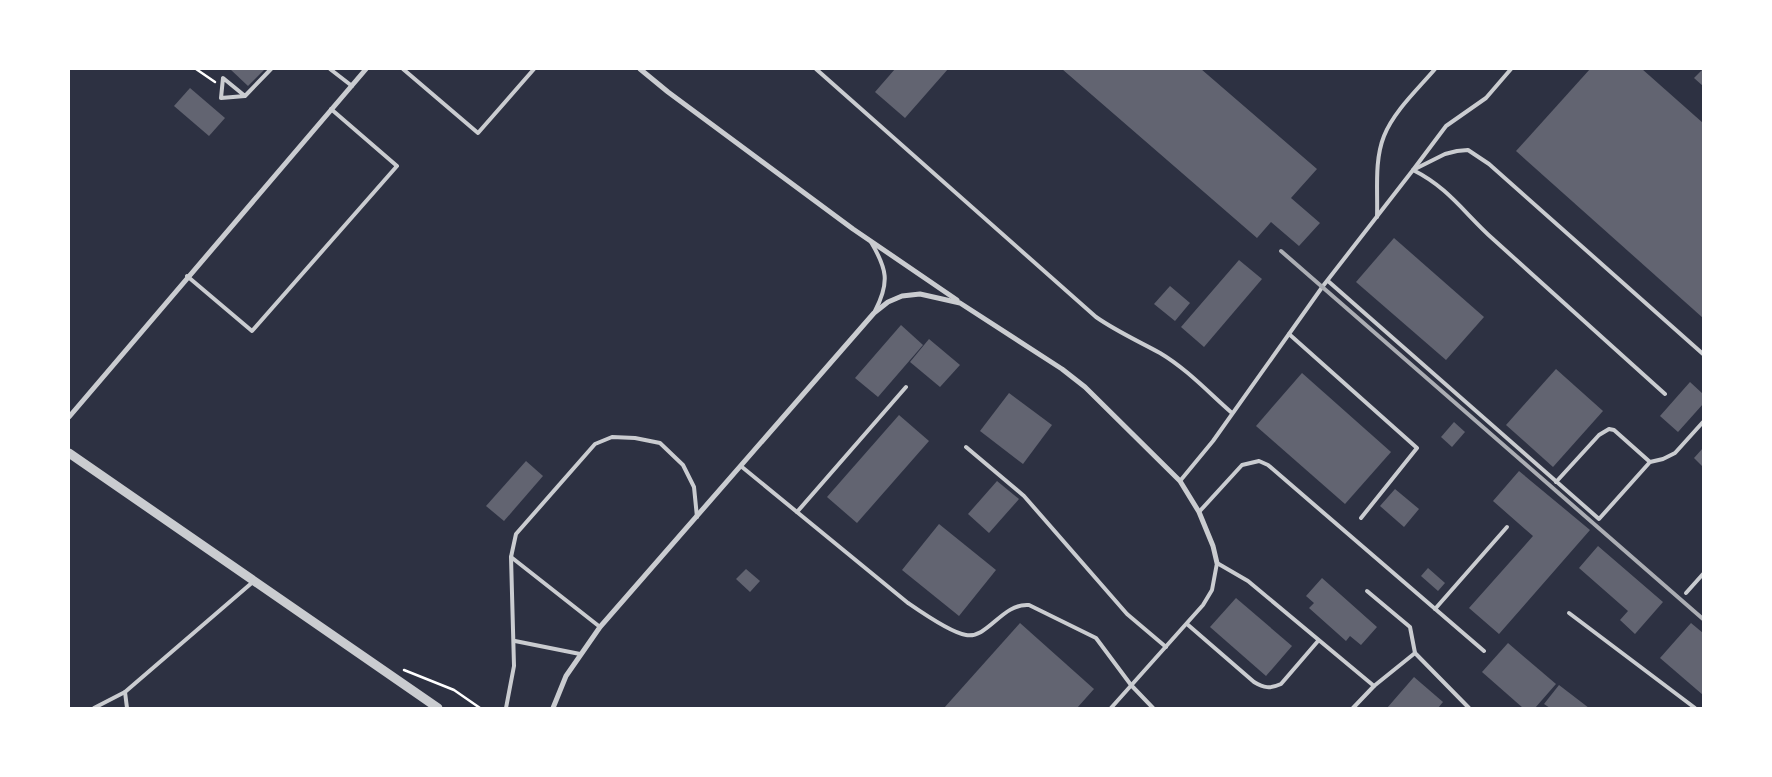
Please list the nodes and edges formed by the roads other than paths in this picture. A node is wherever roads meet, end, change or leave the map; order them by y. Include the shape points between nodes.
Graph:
1 (271, 69) edge
2 (330, 69) edge
3 (366, 69) edge
4 (403, 69) edge
5 (534, 69) edge
6 (640, 69) edge
7 (816, 69) edge
8 (1435, 69) edge
9 (1511, 69) edge
10 (352, 86) junction
11 (245, 96) junction
12 (331, 109) junction
13 (1413, 170) junction
14 (1377, 216) junction
15 (870, 242) junction
16 (187, 276) junction
17 (1328, 281) junction
18 (960, 303) junction
19 (874, 313) junction
20 (1289, 334) junction
21 (1703, 354) edge
22 (906, 387) dead end
23 (1665, 394) dead end
24 (1232, 413) junction
25 (69, 417) edge
26 (1703, 422) edge
27 (966, 448) dead end
28 (69, 453) edge
29 (1650, 462) junction
30 (742, 466) junction
31 (1180, 482) junction
32 (1556, 482) junction
33 (797, 512) junction
34 (1199, 512) junction
35 (697, 517) junction
36 (1361, 518) dead end
37 (1508, 527) dead end
38 (512, 557) junction
39 (1217, 563) junction
40 (1703, 574) edge
41 (254, 581) junction
42 (1368, 591) dead end
43 (1686, 593) dead end
44 (1434, 609) junction
45 (1570, 613) dead end
46 (1187, 624) junction
47 (600, 627) junction
48 (515, 641) junction
49 (1318, 641) junction
50 (1166, 647) junction
51 (1484, 651) dead end
52 (580, 654) junction
53 (1414, 654) junction
54 (1131, 685) junction
55 (1374, 686) junction
56 (125, 692) junction
57 (94, 708) edge
58 (127, 708) edge
59 (438, 708) edge
60 (506, 708) edge
61 (553, 708) edge
62 (1111, 708) edge
63 (1153, 708) edge
64 (1354, 708) edge
65 (1468, 708) edge
66 (1695, 708) edge

1 - 11 lane
2 - 10 lane
3 - 10 street
4 - 5 lane via 478,133
6 - 15 street
7 - 24 lane via 1096,317 1120,334 1160,353
8 - 14 lane via 1391,122 1384,136 1378,168
9 - 13 lane via 1486,98 1446,126
10 - 12 street
11 - 11 lane via 223,78 220,98
12 - 16 street
12 - 16 lane via 397,166 252,332
13 - 14 lane
13 - 21 lane via 1445,154 1468,150 1489,164
13 - 23 lane via 1445,190 1482,229
14 - 17 lane
15 - 18 street
15 - 19 lane via 882,261 885,274 881,299
16 - 25 street
17 - 20 lane
17 - 32 lane
18 - 19 street via 920,294 902,296
18 - 31 street via 1085,387
19 - 30 street
20 - 24 lane
20 - 36 lane via 1417,448
22 - 33 lane
24 - 31 lane
26 - 29 lane via 1675,452
27 - 50 lane via 1024,496 1127,614
28 - 41 street
29 - 32 lane via 1609,429 1599,435
29 - 32 lane via 1599,519
30 - 33 lane
30 - 35 street
31 - 34 street
33 - 54 lane via 908,604 956,631 965,635 980,632 1009,608 1029,605 1096,638
34 - 39 street
34 - 44 lane via 1242,465 1259,461 1268,465
35 - 38 lane via 694,487 677,459 660,443 612,437 595,444 516,534
35 - 47 street
37 - 44 lane
38 - 47 lane
38 - 48 lane
39 - 46 lane via 1212,590
39 - 49 lane via 1248,581
40 - 43 lane
41 - 56 lane
41 - 59 street
42 - 53 lane via 1410,626
44 - 51 lane
45 - 66 lane
46 - 49 lane via 1263,687 1281,684
46 - 50 lane
47 - 52 street
48 - 52 lane
48 - 60 lane
49 - 55 lane
50 - 54 lane
52 - 61 street via 566,676
53 - 55 lane
53 - 65 lane
54 - 62 lane
54 - 63 lane
55 - 64 lane
56 - 57 lane
56 - 58 lane

